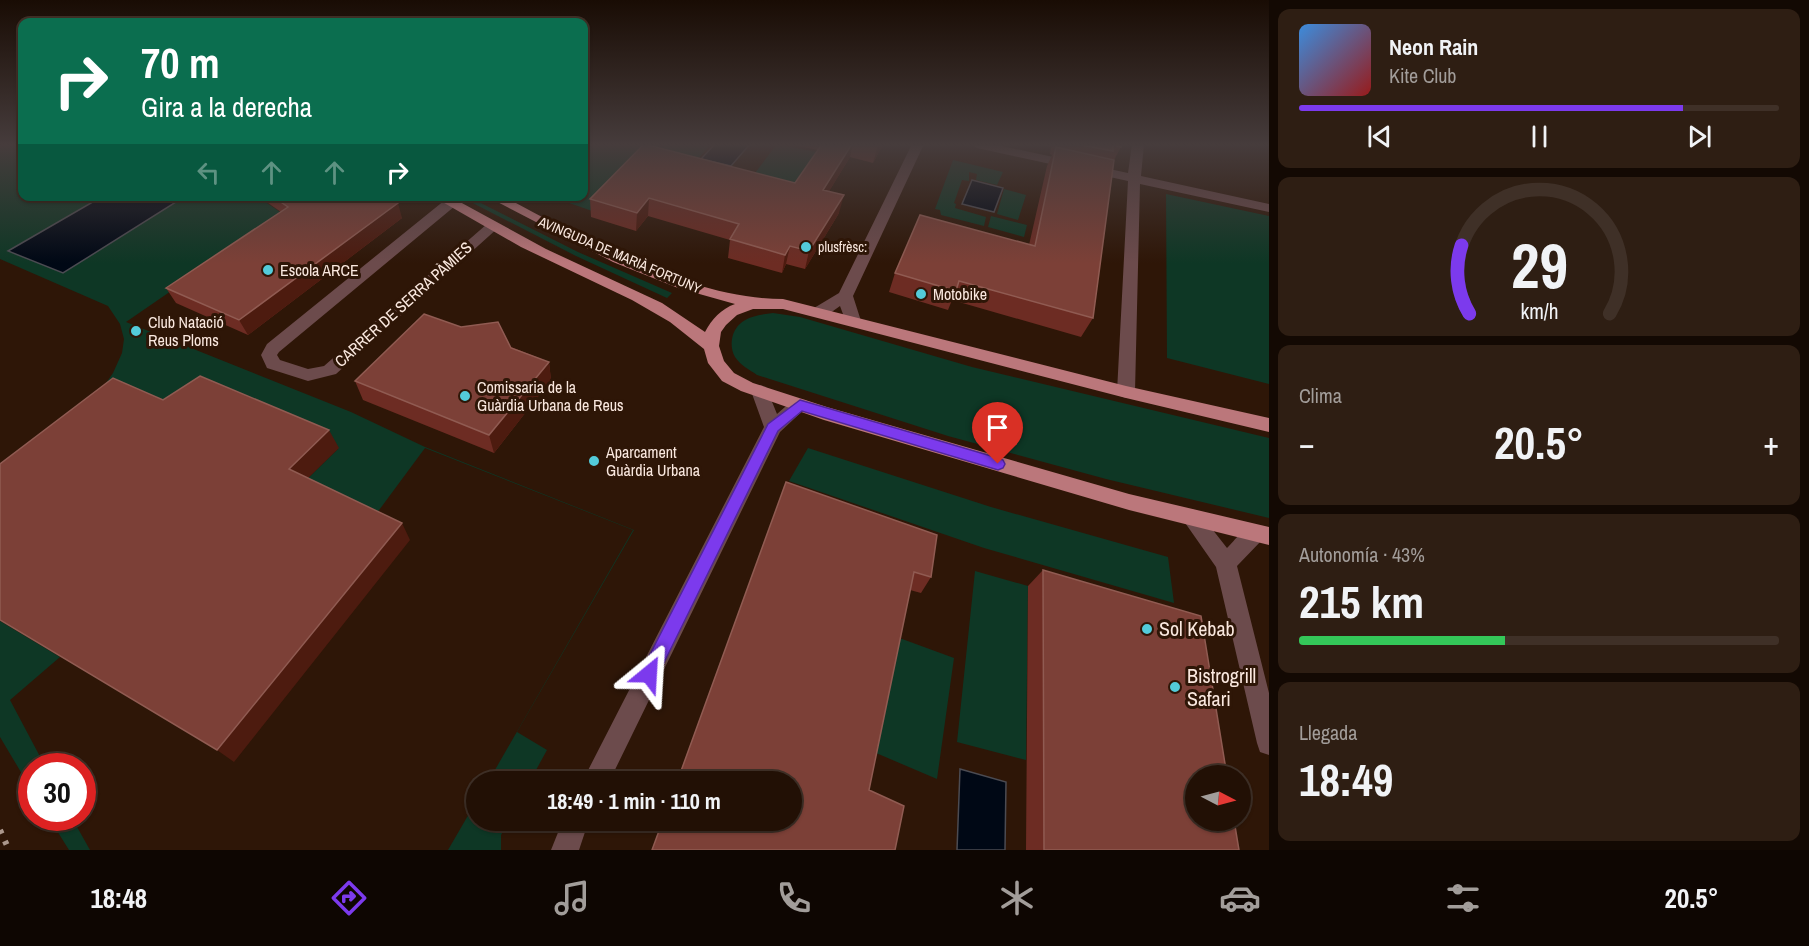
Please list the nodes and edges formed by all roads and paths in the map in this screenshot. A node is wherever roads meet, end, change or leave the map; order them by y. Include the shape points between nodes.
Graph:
1 (899, 184) edge
2 (1134, 184) edge
3 (1160, 184) edge
4 (443, 201) edge
5 (446, 201) edge
6 (502, 201) edge
7 (1269, 208) edge
8 (492, 227) junction
9 (845, 296) junction
10 (752, 304) junction
11 (820, 312) junction
12 (853, 321) junction
13 (711, 346) junction
14 (760, 391) junction
15 (1126, 392) junction
16 (800, 405) junction
17 (1269, 425) edge
18 (773, 427) junction
19 (1191, 517) junction
20 (1262, 535) edge
21 (1226, 563) junction
22 (1269, 744) edge
23 (601, 771) edge
24 (572, 831) edge
25 (565, 850) edge

1 - 9 street
2 - 15 street
3 - 7 street
4 - 8 street, CARRER DE SERRA PÀMIES via 273,348 269,356 273,364 306,376 330,370
5 - 8 main road
6 - 10 main road, AVINGUDA DE MARIÀ FORTUNY via 567,235 696,290
8 - 13 main road via 653,304 693,329
9 - 11 street
9 - 12 street
10 - 11 main road via 783,304
10 - 13 main road via 732,310 720,321 712,331
11 - 12 main road
12 - 15 main road
13 - 14 main road via 716,363 728,377
14 - 16 main road
14 - 18 street
15 - 17 main road
16 - 18 street
16 - 19 main road via 1106,496
18 - 23 street
19 - 20 main road
19 - 21 street
20 - 21 street
21 - 22 street
24 - 25 street

